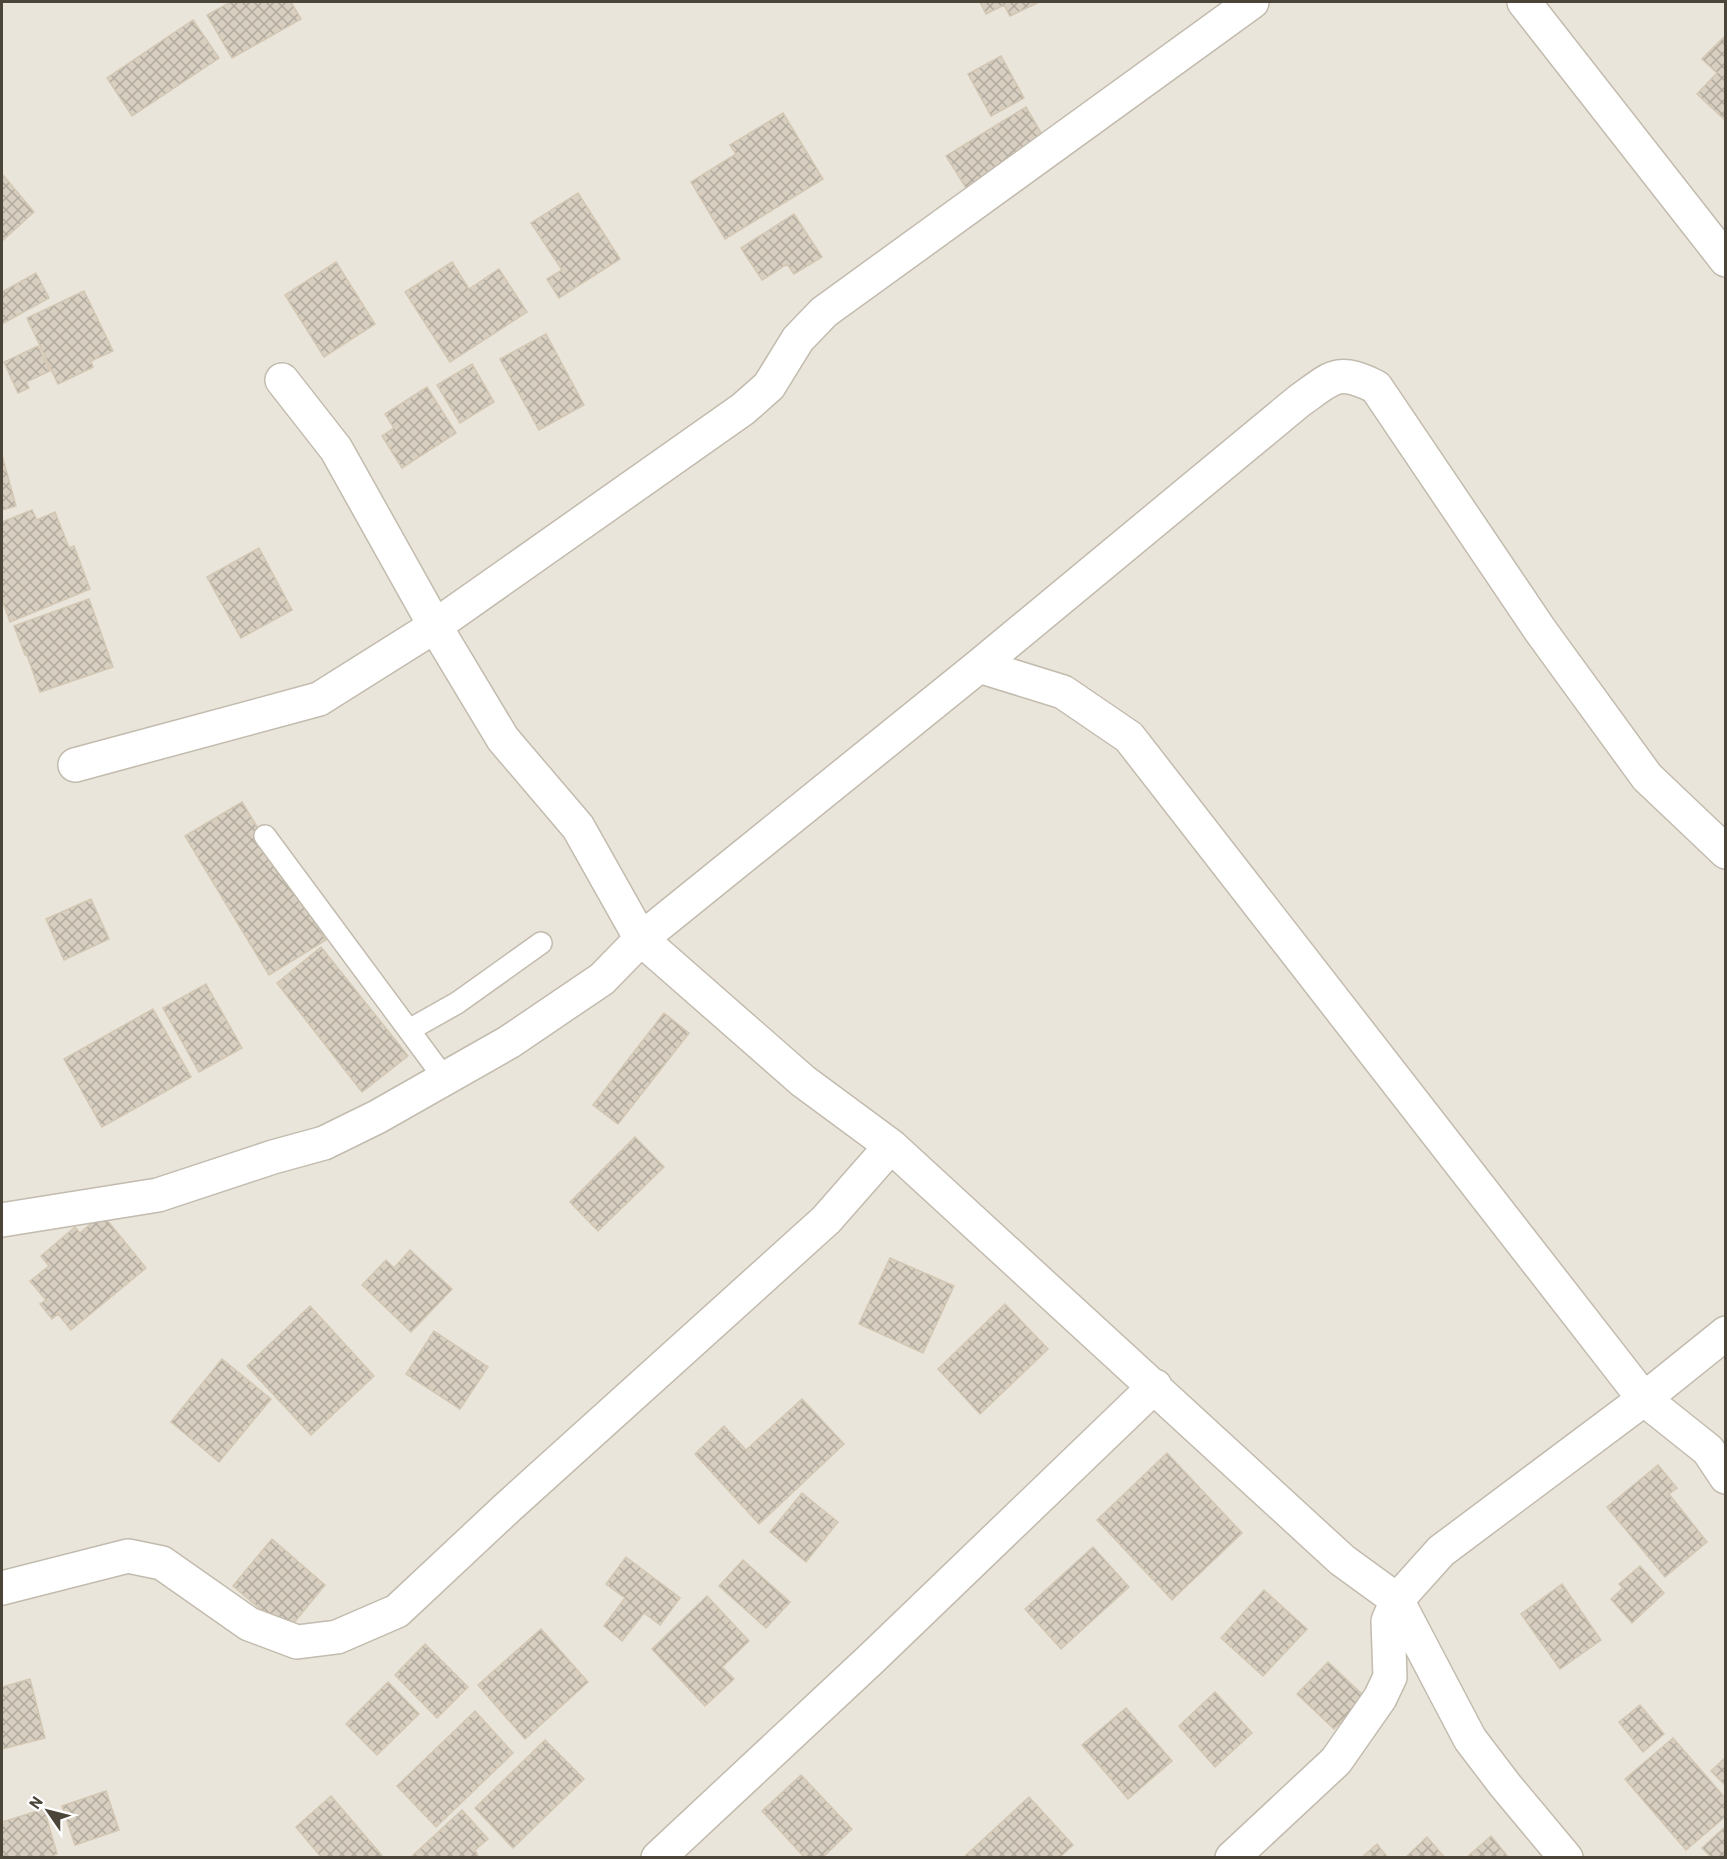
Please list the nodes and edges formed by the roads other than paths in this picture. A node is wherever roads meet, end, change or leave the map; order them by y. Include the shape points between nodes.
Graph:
1 (1252, 2) edge
2 (1524, 2) edge
3 (1725, 260) edge
4 (282, 380) dead end
5 (435, 626) junction
6 (979, 666) junction
7 (75, 765) dead end
8 (265, 836) dead end
9 (1725, 852) edge
10 (641, 939) junction
11 (541, 943) dead end
12 (409, 1030) junction
13 (445, 1079) junction
14 (891, 1146) junction
15 (2, 1220) edge
16 (1725, 1333) edge
17 (1155, 1386) junction
18 (1644, 1399) junction
19 (1725, 1477) edge
20 (2, 1588) edge
21 (1397, 1600) junction
22 (658, 1857) edge
23 (1232, 1857) edge
24 (1566, 1857) edge

1 - 5 street via 824,312 798,339 769,386 743,409
2 - 3 street
4 - 5 street via 336,449
5 - 7 street via 320,699
5 - 10 street via 503,739 578,826
6 - 9 street via 1299,402 1333,377 1356,377 1376,387 1540,630 1647,777
6 - 10 street
6 - 18 street via 1063,692 1129,737
8 - 12 lane
10 - 13 street via 602,979 509,1042
10 - 14 street via 803,1081
11 - 12 lane via 457,1003
12 - 13 lane
13 - 15 street via 324,1143 158,1195
14 - 17 street
14 - 20 street via 826,1220 397,1611 337,1637 297,1642 249,1624 162,1563 128,1556
16 - 18 street
17 - 21 street via 1342,1560
17 - 22 street
18 - 19 street via 1708,1450
18 - 21 street via 1441,1551
21 - 23 street via 1388,1621 1390,1677 1380,1698 1336,1761
21 - 24 street via 1470,1739

